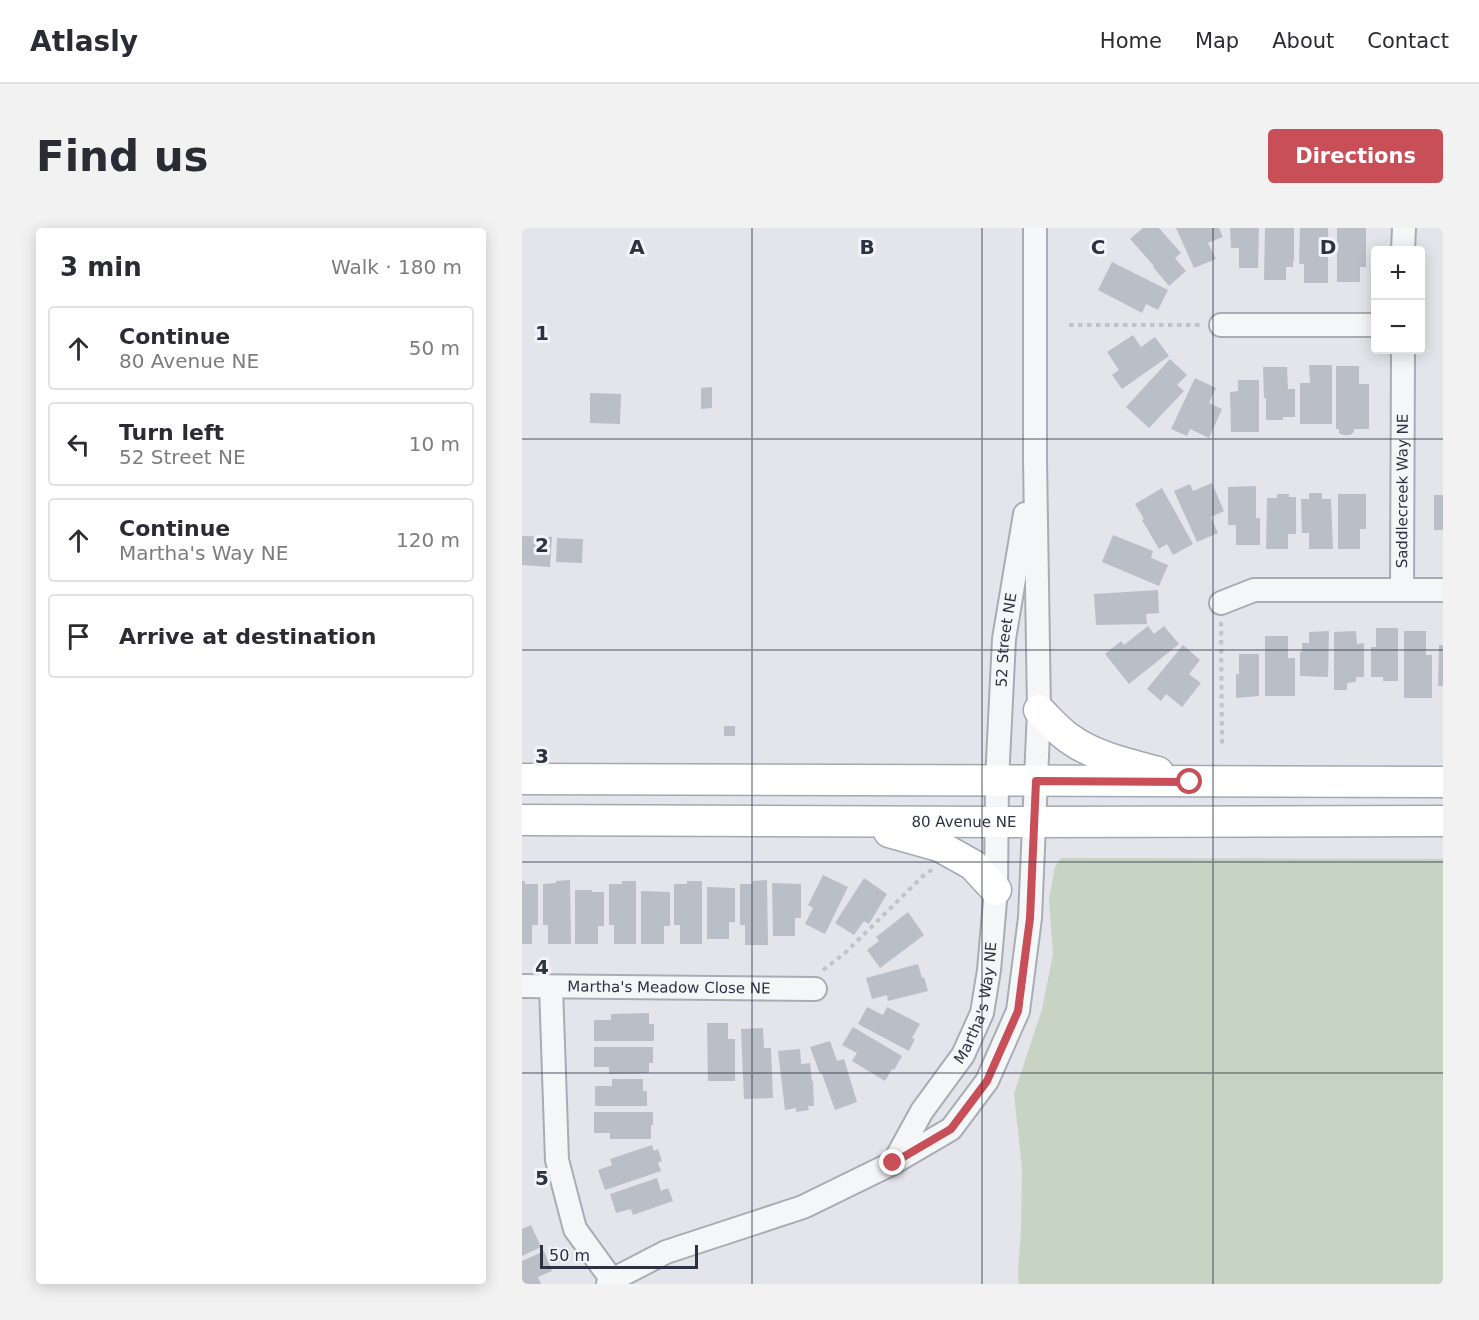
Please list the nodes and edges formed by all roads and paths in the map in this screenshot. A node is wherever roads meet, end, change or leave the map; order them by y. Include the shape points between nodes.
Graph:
1 (1035, 228) edge
2 (1404, 228) edge
3 (1403, 246) edge
4 (1070, 325) dead end
5 (1221, 325) joint
6 (1371, 325) edge
7 (1403, 354) edge
8 (1035, 460) junction
9 (1402, 590) junction
10 (1443, 590) edge
11 (1221, 603) joint
12 (1039, 710) junction
13 (1221, 744) dead end
14 (522, 779) edge
15 (997, 781) junction
16 (1036, 781) junction
17 (1190, 782) junction
18 (1443, 782) edge
19 (522, 820) edge
20 (840, 821) junction
21 (1443, 821) edge
22 (997, 822) junction
23 (1035, 822) junction
24 (940, 863) dead end
25 (996, 890) junction
26 (522, 986) edge
27 (551, 987) junction
28 (807, 989) joint
29 (893, 1163) junction
30 (610, 1282) edge

1 - 8 street, 52 Street NE
2 - 3 street
4 - 5 path
5 - 6 street
7 - 9 street, Saddlecreek Way NE
8 - 12 street, 52 Street NE
8 - 15 street, 52 Street NE via 1004,639
9 - 10 street, Saddlecreek Way NE
9 - 11 street via 1254,590
11 - 13 path
12 - 16 street, 52 Street NE
12 - 17 main road via 1071,740 1101,755
14 - 15 main road
15 - 16 main road
15 - 22 street, 52 Street NE
16 - 17 main road
16 - 23 street, 52 Street NE
17 - 18 main road
19 - 20 main road, 80 Avenue NE
20 - 22 main road, 80 Avenue NE
20 - 25 main road via 939,846 973,865
21 - 23 main road, 80 Avenue NE
22 - 23 main road, 80 Avenue NE
22 - 25 street, Martha's Way NE
23 - 29 street via 1030,918 1018,1011 987,1081 951,1129
24 - 28 path
25 - 29 street, Martha's Way NE via 982,1013 963,1055 922,1111
26 - 27 street, Martha's Meadow Close NE
27 - 28 street, Martha's Meadow Close NE
27 - 30 street via 557,1160 575,1229
29 - 30 street via 803,1207 666,1252

